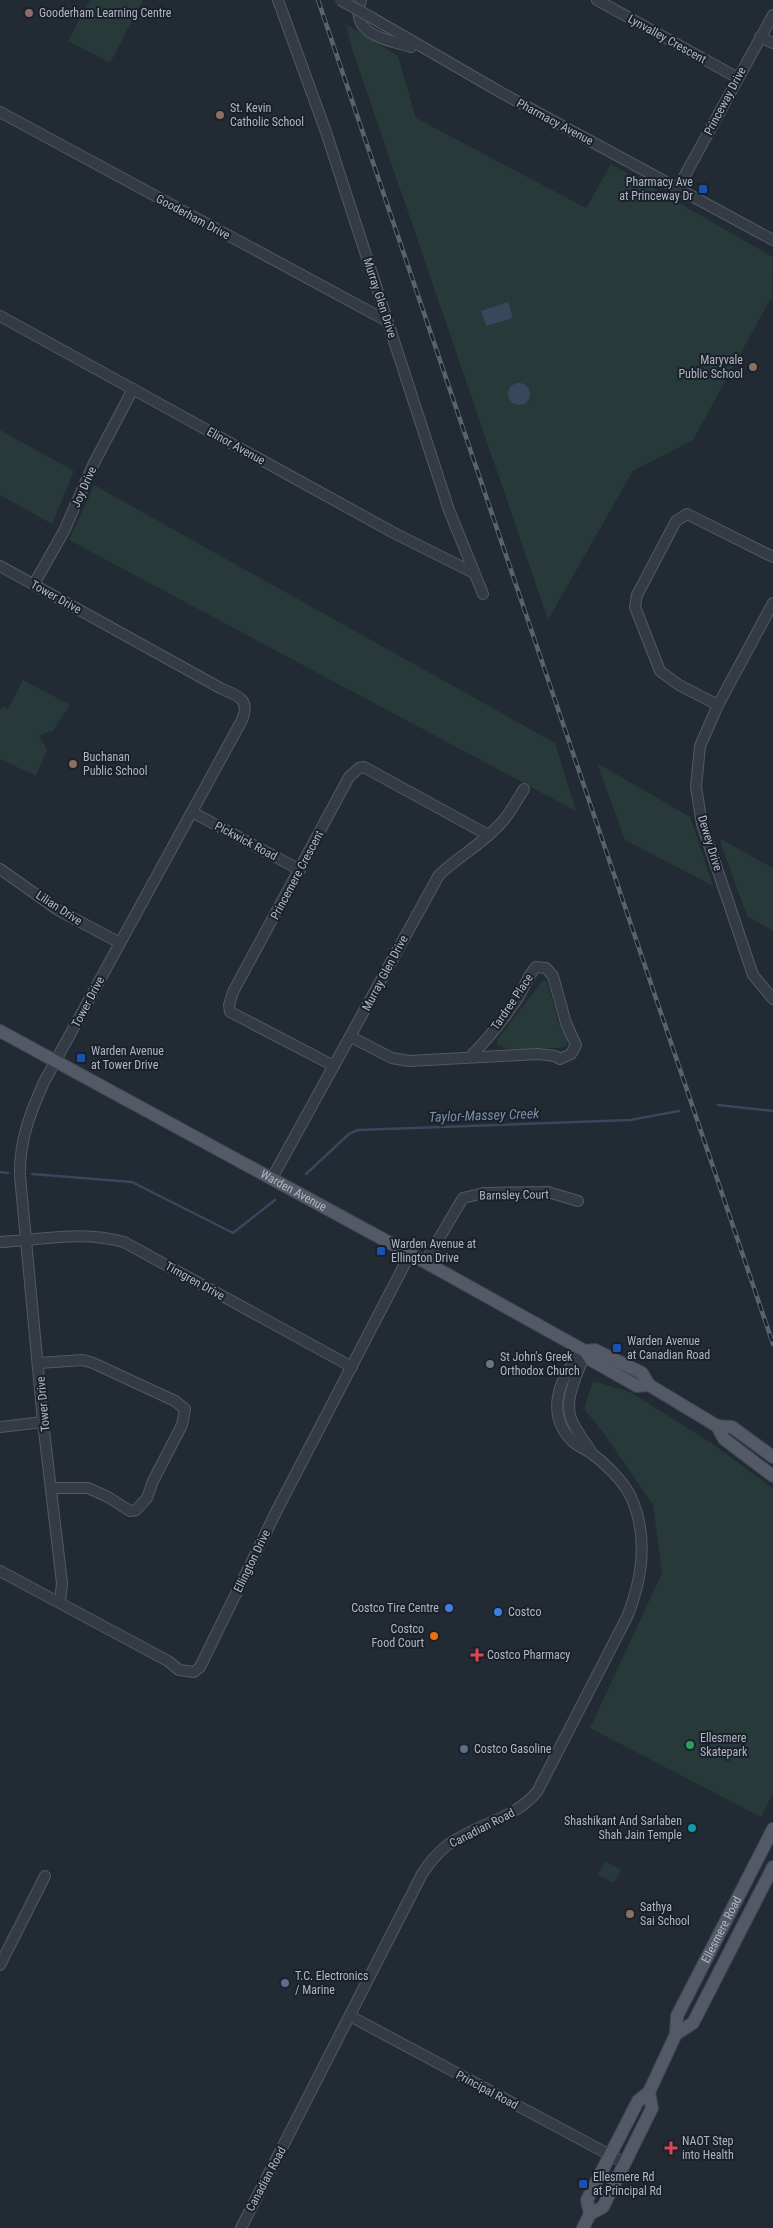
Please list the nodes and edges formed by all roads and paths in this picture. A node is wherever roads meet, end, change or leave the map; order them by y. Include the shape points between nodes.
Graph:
1 (278, 0) edge
2 (340, 0) edge
3 (361, 0) edge
4 (597, 0) edge
5 (773, 15) edge
6 (760, 37) junction
7 (773, 43) edge
8 (411, 47) dead end
9 (738, 78) junction
10 (0, 112) edge
11 (678, 188) junction
12 (773, 240) edge
13 (0, 316) edge
14 (387, 321) junction
15 (133, 389) junction
16 (773, 557) edge
17 (0, 566) edge
18 (474, 573) junction
19 (34, 584) junction
20 (483, 594) dead end
21 (773, 603) edge
22 (718, 705) junction
23 (524, 789) dead end
24 (192, 812) junction
25 (488, 835) junction
26 (0, 869) edge
27 (300, 870) junction
28 (120, 944) junction
29 (773, 999) edge
30 (0, 1031) edge
31 (351, 1037) junction
32 (470, 1057) junction
33 (56, 1061) junction
34 (334, 1066) junction
35 (272, 1178) junction
36 (578, 1201) dead end
37 (26, 1239) junction
38 (0, 1242) edge
39 (410, 1254) junction
40 (425, 1262) junction
41 (585, 1351) junction
42 (39, 1364) junction
43 (352, 1367) junction
44 (43, 1422) junction
45 (717, 1426) junction
46 (0, 1427) edge
47 (773, 1456) edge
48 (773, 1476) edge
49 (52, 1488) junction
50 (0, 1571) edge
51 (60, 1602) junction
52 (773, 1829) edge
53 (773, 1867) edge
54 (45, 1876) dead end
55 (747, 1880) junction
56 (762, 1888) junction
57 (0, 1965) edge
58 (350, 2016) junction
59 (676, 2034) junction
60 (649, 2092) junction
61 (610, 2156) junction
62 (625, 2163) junction
63 (590, 2214) junction
64 (241, 2228) edge
65 (582, 2228) edge

1 - 14 street, Murray Glen Drive via 326,132
2 - 11 street, Pharmacy Avenue, bridge via 500,92
3 - 8 street via 359,17 369,33
4 - 9 street, Lynvalley Crescent
5 - 6 street, Princeway Drive
6 - 7 street
6 - 9 street, Princeway Drive
9 - 11 street, Princeway Drive
10 - 14 street, Gooderham Drive
11 - 12 street, Pharmacy Avenue
13 - 15 street, Elinor Avenue
14 - 18 street, Murray Glen Drive via 449,510
15 - 18 street, Elinor Avenue via 394,533
15 - 19 street, Joy Drive via 94,463 64,531
16 - 22 street via 687,514 676,521 637,594 635,607 660,671 678,685
17 - 19 street, Tower Drive
18 - 20 street, Murray Glen Drive
19 - 24 street, Tower Drive via 244,702 241,722
21 - 22 street, Dewey Drive
22 - 29 street, Dewey Drive via 700,746 696,787 702,824 753,975
23 - 25 street, Murray Glen Drive via 501,823
24 - 27 street, Pickwick Road
24 - 28 street, Tower Drive
25 - 27 street, Princemere Crescent via 364,767 349,777
25 - 31 street, Murray Glen Drive via 439,875
26 - 28 street, Lilian Drive via 58,910
27 - 34 street, Princemere Crescent via 233,992 230,1012
28 - 33 street, Tower Drive
30 - 33 main road, Warden Avenue
31 - 32 street, Tardree Place via 392,1058 409,1061
31 - 34 street, Murray Glen Drive
32 - 32 street, Tardree Place via 538,1054 560,1059 574,1052 576,1045 566,1023 553,976 546,968 536,967 531,972 516,1000
33 - 35 main road, Warden Avenue
33 - 37 street, Tower Drive via 31,1111 20,1152
34 - 35 street, Murray Glen Drive
35 - 39 main road, Warden Avenue
36 - 40 street, Barnsley Court via 548,1192 484,1193 463,1198
37 - 38 street, Timgren Drive
37 - 42 street, Tower Drive
37 - 43 street, Timgren Drive via 75,1236 124,1242
39 - 40 main road, Warden Avenue
39 - 43 street, Ellington Drive
40 - 41 main road, Warden Avenue
41 - 45 main road, Warden Avenue via 595,1350 642,1373 649,1385
41 - 58 street, Canadian Road via 573,1362 562,1383 556,1411 572,1442 593,1454 623,1484 639,1519 642,1560 634,1598 537,1792 516,1812 456,1839 435,1857 422,1874
42 - 44 street, Tower Drive
42 - 49 street via 93,1362 185,1409 182,1425 152,1481 147,1498 136,1510 130,1511 88,1488
43 - 51 street, Ellington Drive via 200,1668 194,1672 179,1670
44 - 46 street
44 - 49 street, Tower Drive
45 - 47 main road, Warden Avenue via 732,1426
45 - 48 main road, Warden Avenue via 724,1439
49 - 51 street, Tower Drive via 62,1583
50 - 51 street, Ellington Drive
52 - 55 main road, Ellesmere Road
53 - 56 main road, Ellesmere Road
54 - 57 street
55 - 56 main road
55 - 59 main road, Ellesmere Road via 677,2016
56 - 59 main road, Ellesmere Road via 693,2023
58 - 61 street, Principal Road
58 - 64 street, Canadian Road
59 - 60 main road, Ellesmere Road
60 - 61 main road, Ellesmere Road via 638,2101
60 - 62 main road, Ellesmere Road via 652,2108
61 - 62 street, Principal Road
61 - 63 main road, Ellesmere Road via 587,2200
62 - 63 main road, Ellesmere Road via 603,2207
63 - 65 main road, Ellesmere Road

